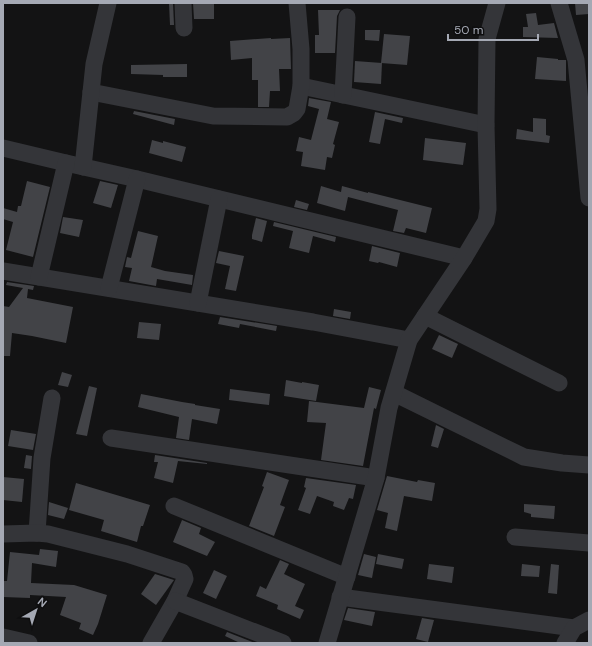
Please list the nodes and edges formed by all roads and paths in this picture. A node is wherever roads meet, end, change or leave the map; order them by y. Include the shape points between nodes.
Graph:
1 (108, 3) edge
2 (183, 3) edge
3 (297, 3) edge
4 (497, 3) edge
5 (560, 3) edge
6 (347, 17) dead end
7 (184, 28) dead end
8 (301, 86) junction
9 (91, 92) junction
10 (343, 95) junction
11 (486, 125) junction
12 (3, 148) edge
13 (74, 165) junction
14 (137, 179) junction
15 (589, 198) edge
16 (220, 199) junction
17 (464, 258) junction
18 (3, 271) edge
19 (39, 277) junction
20 (109, 288) junction
21 (198, 304) junction
22 (425, 316) junction
23 (409, 340) junction
24 (559, 383) dead end
25 (394, 393) junction
26 (52, 398) dead end
27 (111, 438) dead end
28 (589, 465) edge
29 (376, 478) junction
30 (174, 506) dead end
31 (38, 533) junction
32 (3, 534) edge
33 (515, 537) dead end
34 (589, 543) edge
35 (346, 577) junction
36 (340, 597) junction
37 (175, 601) junction
38 (589, 620) edge
39 (574, 628) junction
40 (3, 637) edge
41 (29, 643) edge
42 (150, 643) edge
43 (284, 643) edge
44 (327, 643) edge
45 (565, 643) edge

1 - 9 street via 94,64
2 - 7 street
3 - 8 street
4 - 11 street via 487,39
5 - 15 street via 576,60
6 - 10 street
8 - 9 street via 297,109 288,116 213,116
8 - 10 street
9 - 13 street
10 - 11 street
11 - 17 street via 488,209 486,221
12 - 13 street
13 - 14 street
13 - 19 street
14 - 16 street
14 - 20 street
16 - 17 street
16 - 21 street
17 - 22 street
18 - 19 street
19 - 20 street
20 - 21 street
21 - 23 street
22 - 23 street
22 - 24 street
23 - 25 street
25 - 28 street via 524,457
25 - 29 street
26 - 31 street via 42,458
27 - 29 street
29 - 35 street
30 - 35 street
31 - 32 street
31 - 37 street via 127,554 182,572 185,579
33 - 34 street
35 - 36 street
36 - 39 street
36 - 44 street
37 - 42 street
37 - 43 street
38 - 39 street
39 - 45 street
40 - 41 street

